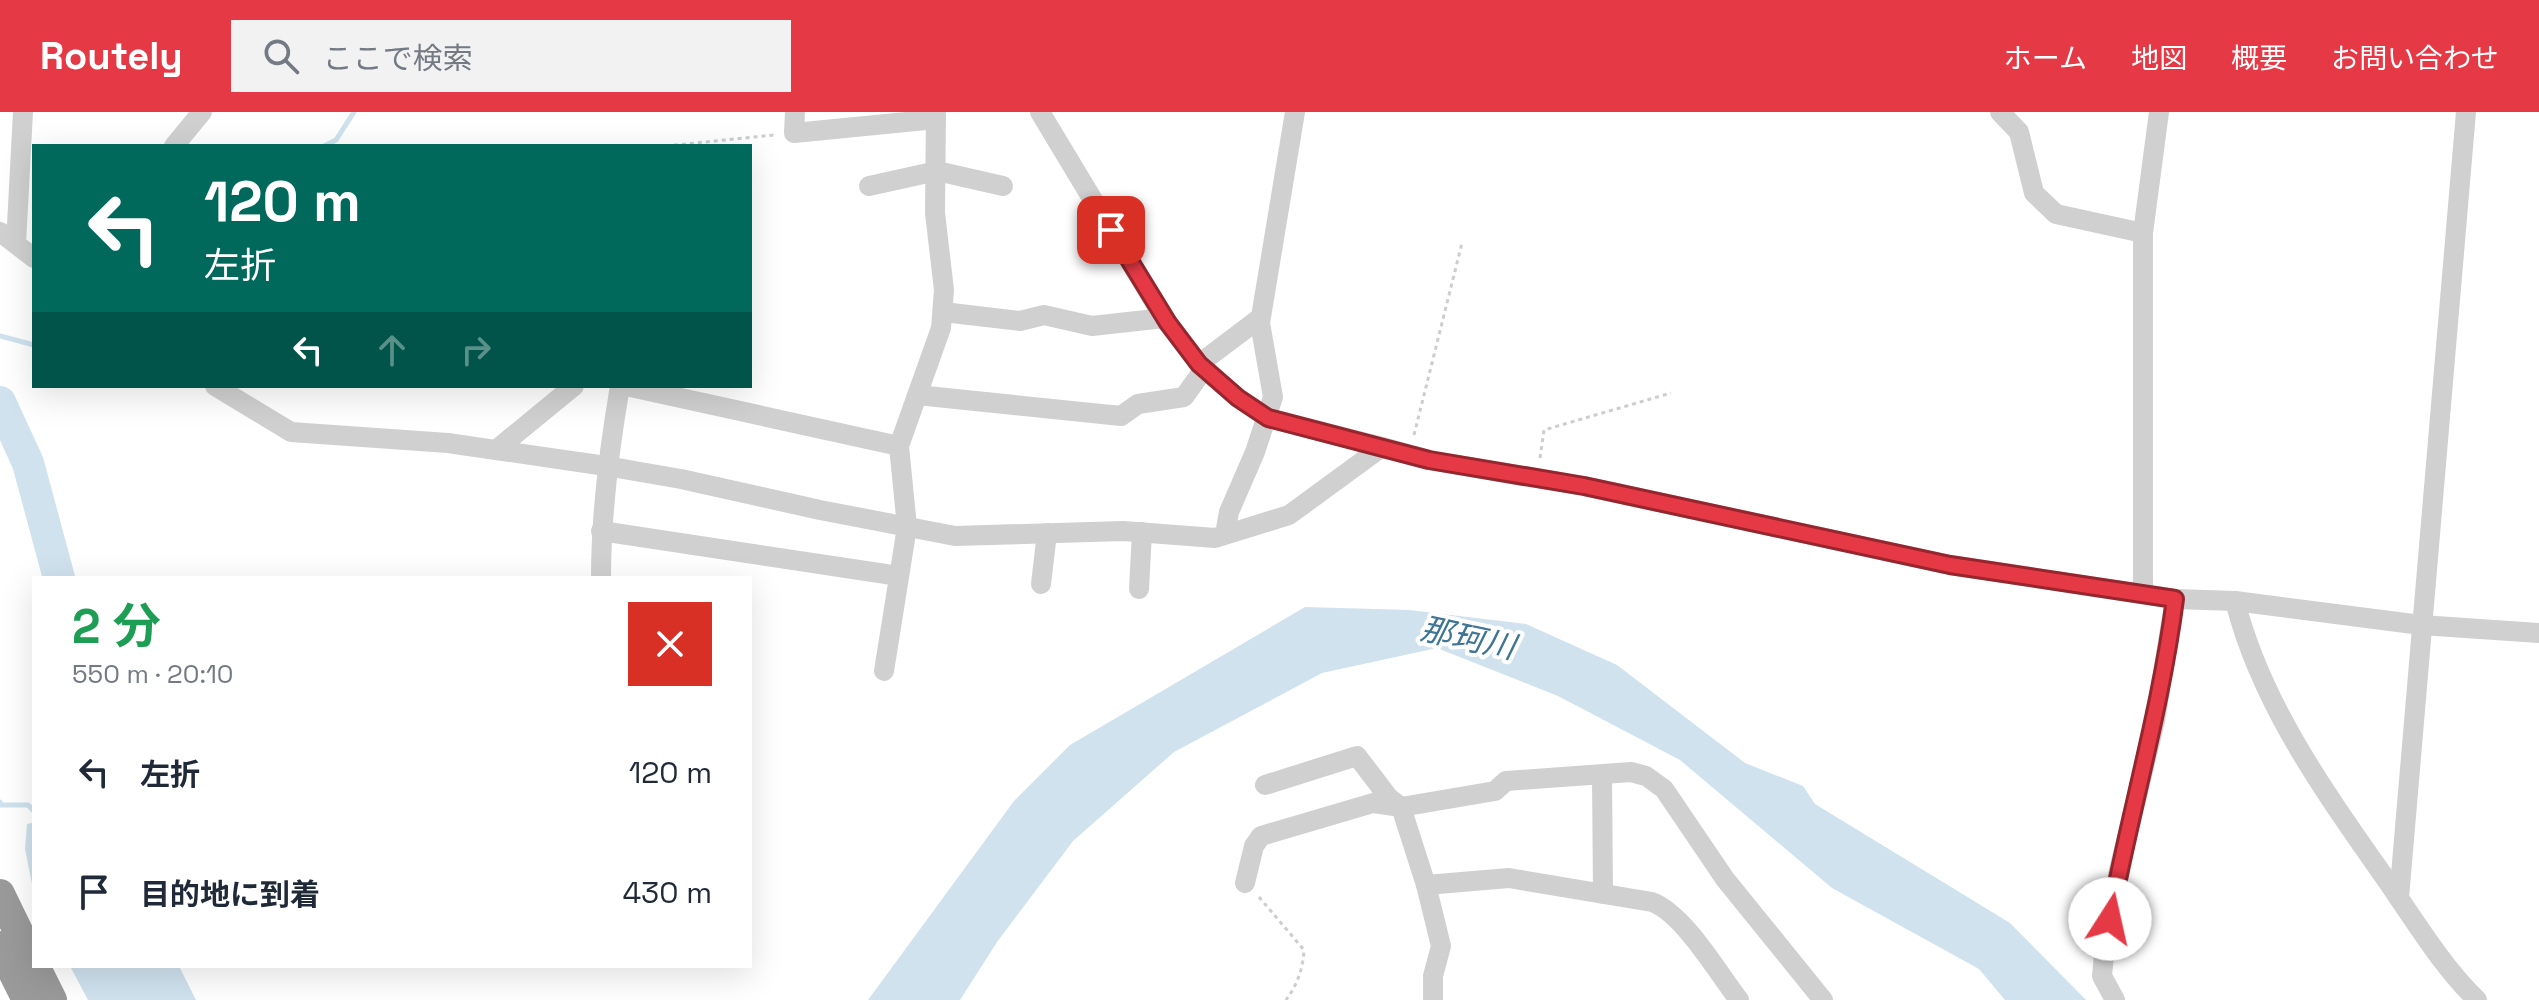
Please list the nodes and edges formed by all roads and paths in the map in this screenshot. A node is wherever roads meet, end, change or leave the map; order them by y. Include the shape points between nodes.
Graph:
1 (23, 112) edge
2 (202, 112) edge
3 (1040, 112) edge
4 (1295, 112) edge
5 (2000, 112) edge
6 (2159, 112) edge
7 (2466, 112) edge
8 (936, 116) edge
9 (794, 122) edge
10 (176, 144) edge
11 (677, 144) edge
12 (937, 171) junction
13 (869, 186) dead end
14 (1003, 186) dead end
15 (2143, 233) junction
16 (1462, 243) dead end
17 (22, 247) edge
18 (943, 312) junction
19 (1164, 318) junction
20 (1260, 318) junction
21 (1202, 366) junction
22 (218, 388) edge
23 (570, 388) edge
24 (623, 388) edge
25 (632, 388) edge
26 (1671, 393) dead end
27 (917, 395) junction
28 (1268, 418) junction
29 (899, 446) junction
30 (1382, 447) junction
31 (496, 450) junction
32 (1409, 454) junction
33 (606, 466) junction
34 (1537, 478) junction
35 (907, 527) junction
36 (601, 531) junction
37 (1142, 532) junction
38 (1047, 533) junction
39 (1225, 534) junction
40 (601, 576) edge
41 (899, 576) junction
42 (1041, 584) dead end
43 (1139, 589) dead end
44 (2143, 594) junction
45 (2175, 599) junction
46 (2235, 601) junction
47 (2421, 625) junction
48 (2539, 633) edge
49 (884, 671) dead end
50 (1602, 776) junction
51 (1265, 785) dead end
52 (1401, 807) junction
53 (1245, 883) joint
54 (1426, 885) junction
55 (0, 894) edge
56 (1603, 894) junction
57 (2399, 898) junction
58 (0, 946) edge
59 (32, 961) edge
60 (36, 968) edge
61 (27, 1000) edge
62 (52, 1000) edge
63 (1286, 1000) edge
64 (1433, 1000) edge
65 (1739, 1000) edge
66 (1823, 1000) edge
67 (2115, 1000) edge
68 (2477, 1000) edge

1 - 17 street
2 - 10 street
3 - 19 street
4 - 20 street
5 - 15 street via 2019,132 2034,193 2056,214
6 - 15 street
7 - 47 street
8 - 9 street
8 - 12 street
9 - 11 path
12 - 13 street
12 - 14 street
12 - 18 street
15 - 44 street
16 - 32 path
18 - 19 street via 1020,321 1044,315 1092,326
18 - 27 street
19 - 21 street
20 - 21 street
20 - 28 street via 1273,397
21 - 27 street via 1184,397 1138,404 1121,416
21 - 28 street
22 - 31 street via 291,432
23 - 31 street
24 - 33 street
25 - 29 street
26 - 34 path via 1544,430
27 - 29 street
28 - 30 street
28 - 39 street
29 - 35 street
30 - 32 street
30 - 39 street via 1289,515
31 - 33 street
32 - 34 street
33 - 35 street
33 - 36 street
34 - 44 street via 1950,565
35 - 38 street via 955,536
35 - 41 street
36 - 40 street
36 - 41 street
37 - 38 street
37 - 39 street via 1215,538
37 - 43 street
38 - 42 street
41 - 49 street
44 - 45 street
45 - 46 street
45 - 67 street via 2155,721 2105,944 2102,976
46 - 47 street
46 - 57 street via 2244,637 2283,720
47 - 48 street
47 - 57 street
50 - 52 street via 1506,781 1495,791
50 - 56 street
50 - 66 street via 1631,772 1664,789 1725,879
51 - 52 street via 1357,756
52 - 53 street via 1373,803 1261,836
52 - 54 street
53 - 63 path via 1304,950 1303,966
54 - 56 street via 1509,878
54 - 64 street via 1441,946
55 - 59 highway
56 - 65 street via 1662,905
57 - 68 street
58 - 61 highway
60 - 62 highway

